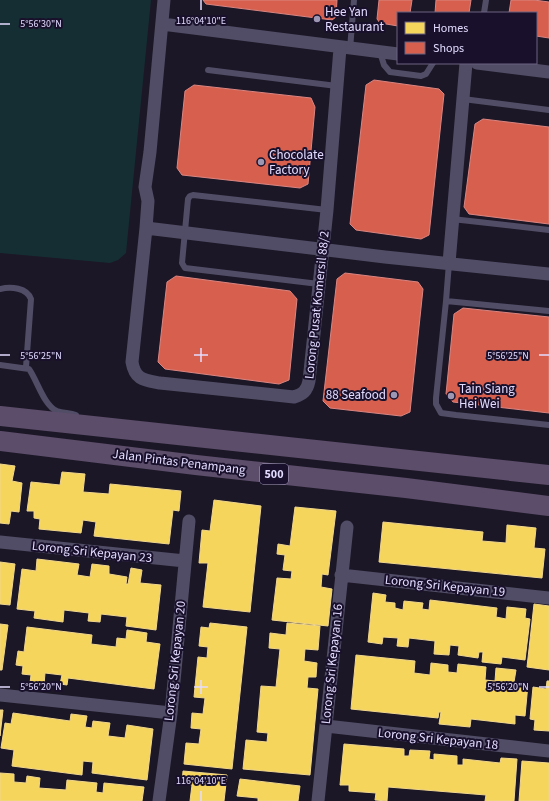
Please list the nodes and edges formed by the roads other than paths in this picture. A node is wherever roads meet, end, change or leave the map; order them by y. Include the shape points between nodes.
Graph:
1 (164, 0) edge
2 (354, 0) edge
3 (486, 0) edge
4 (484, 12) edge
5 (162, 24) junction
6 (345, 48) junction
7 (380, 52) junction
8 (397, 54) edge
9 (432, 64) edge
10 (466, 64) edge
11 (488, 64) edge
12 (208, 70) dead end
13 (549, 72) edge
14 (337, 86) junction
15 (463, 99) junction
16 (549, 110) edge
17 (327, 210) junction
18 (452, 219) junction
19 (146, 228) junction
20 (549, 230) edge
21 (185, 233) junction
22 (323, 250) junction
23 (449, 263) junction
24 (549, 274) edge
25 (319, 284) junction
26 (0, 289) edge
27 (446, 301) junction
28 (549, 311) edge
29 (0, 365) edge
30 (26, 367) junction
31 (0, 416) edge
32 (83, 416) dead end
33 (549, 425) edge
34 (0, 441) edge
35 (549, 475) edge
36 (549, 506) edge
37 (189, 521) dead end
38 (347, 527) dead end
39 (0, 542) edge
40 (185, 561) junction
41 (341, 575) junction
42 (549, 598) edge
43 (0, 695) edge
44 (171, 713) junction
45 (326, 726) junction
46 (549, 751) edge
47 (160, 801) edge
48 (318, 801) edge

1 - 5 street
2 - 6 lane
3 - 4 lane
5 - 6 street
5 - 19 street via 145,187 148,201
6 - 7 street
6 - 14 street, Lorong Pusat Komersil 88/2
7 - 8 street
7 - 9 lane via 384,65 390,72 421,76 426,74
10 - 15 street
11 - 13 street
12 - 14 lane
14 - 17 street, Lorong Pusat Komersil 88/2
15 - 16 lane
15 - 18 street
17 - 21 lane via 193,195 188,199
17 - 22 street, Lorong Pusat Komersil 88/2
18 - 20 lane
18 - 23 street
19 - 21 street
19 - 25 street, Lorong Pusat Komersil 88/2 via 132,362 133,370 142,379 294,397 302,394 307,389 309,381
21 - 22 street
21 - 25 lane via 182,263 184,268
22 - 23 street
22 - 25 street, Lorong Pusat Komersil 88/2
23 - 24 street
23 - 27 lane
26 - 30 lane via 24,290 30,295
27 - 28 lane
27 - 33 lane via 436,404 441,413
29 - 30 lane
30 - 32 lane via 32,372 53,408
31 - 35 main road, Jalan Pintas Penampang / 500 via 104,424
34 - 36 main road, Jalan Pintas Penampang / 500
37 - 40 street, Lorong Sri Kepayan 20
38 - 41 street, Lorong Sri Kepayan 16
39 - 40 street, Lorong Sri Kepayan 23
40 - 44 street, Lorong Sri Kepayan 20
41 - 42 street, Lorong Sri Kepayan 19
41 - 45 street, Lorong Sri Kepayan 16
43 - 44 street
44 - 47 street, Lorong Sri Kepayan 20
45 - 46 street, Lorong Sri Kepayan 18
45 - 48 street, Lorong Sri Kepayan 16

